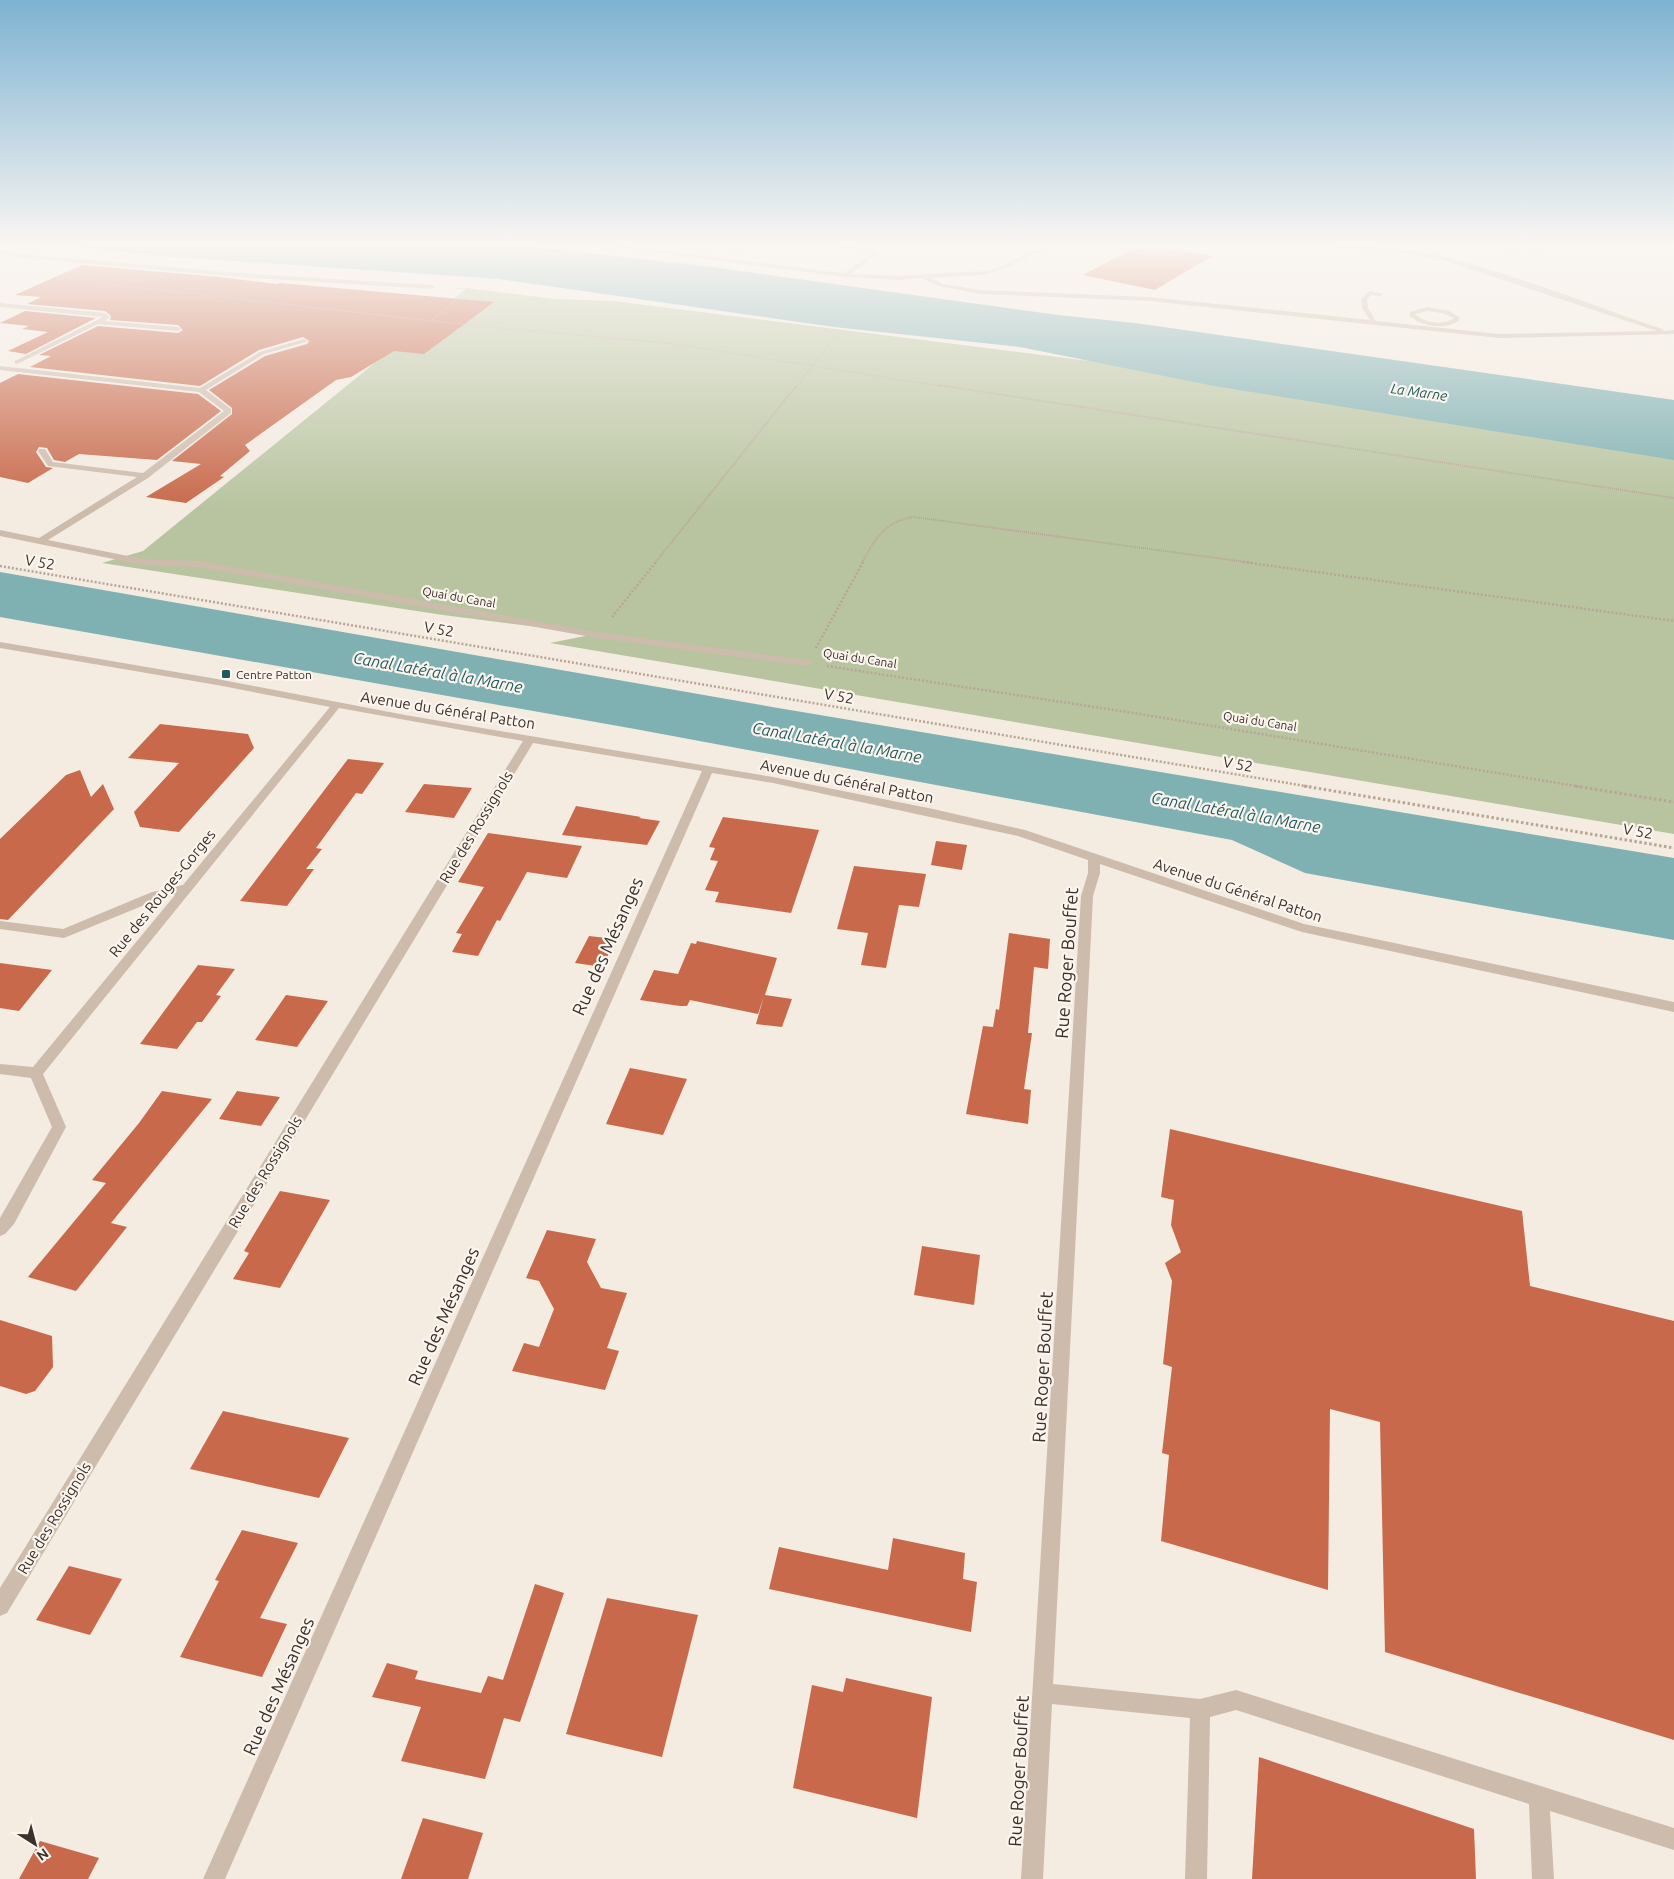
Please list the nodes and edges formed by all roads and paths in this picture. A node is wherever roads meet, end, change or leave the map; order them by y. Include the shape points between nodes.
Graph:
1 (75, 334) edge
2 (579, 334) edge
3 (838, 334) edge
4 (1476, 334) edge
5 (1647, 334) edge
6 (304, 341) dead end
7 (17, 362) dead end
8 (813, 365) junction
9 (0, 368) edge
10 (200, 390) junction
11 (42, 450) dead end
12 (145, 476) junction
13 (1674, 498) edge
14 (0, 533) edge
15 (42, 540) junction
16 (0, 566) edge
17 (1674, 620) edge
18 (597, 635) junction
19 (5, 646) edge
20 (0, 655) edge
21 (808, 663) junction
22 (336, 706) junction
23 (530, 738) junction
24 (708, 769) junction
25 (1674, 802) edge
26 (1674, 848) edge
27 (1094, 858) junction
28 (185, 890) junction
29 (0, 925) edge
30 (1674, 1007) edge
31 (0, 1069) edge
32 (36, 1073) junction
33 (0, 1229) edge
34 (0, 1606) edge
35 (1043, 1693) junction
36 (1200, 1709) junction
37 (1538, 1797) junction
38 (1674, 1839) edge
39 (214, 1879) edge
40 (1032, 1879) edge
41 (1196, 1879) edge
42 (1542, 1879) edge

1 - 7 street
2 - 8 path
3 - 8 path
4 - 5 street
6 - 10 street via 262,353
8 - 13 path
8 - 18 path
9 - 10 street
10 - 12 street via 228,411
11 - 12 street via 51,464
12 - 15 street
14 - 15 street, Quai du Canal
15 - 18 street, Quai du Canal via 142,562 199,564
16 - 26 path, V 52
17 - 21 path via 914,517 890,524 875,539
18 - 21 street, Quai du Canal
19 - 20 street
19 - 22 street, Avenue du Général Patton
21 - 25 path, Quai du Canal
22 - 23 street, Avenue du Général Patton
22 - 28 street, Rue des Rouges-Gorges
23 - 24 street, Avenue du Général Patton
23 - 34 street, Rue des Rossignols
24 - 27 street, Avenue du Général Patton via 1021,833
24 - 39 street, Rue des Mésanges
27 - 30 street, Avenue du Général Patton via 1302,928
27 - 35 street, Rue Roger Bouffet via 1094,873 1087,896
28 - 29 street via 156,894 64,934
28 - 32 street, Rue des Rouges-Gorges
31 - 32 street
32 - 33 street via 59,1128 9,1219
35 - 36 street
35 - 40 street, Rue Roger Bouffet
36 - 37 street via 1236,1700
36 - 41 street
37 - 38 street
37 - 42 street

